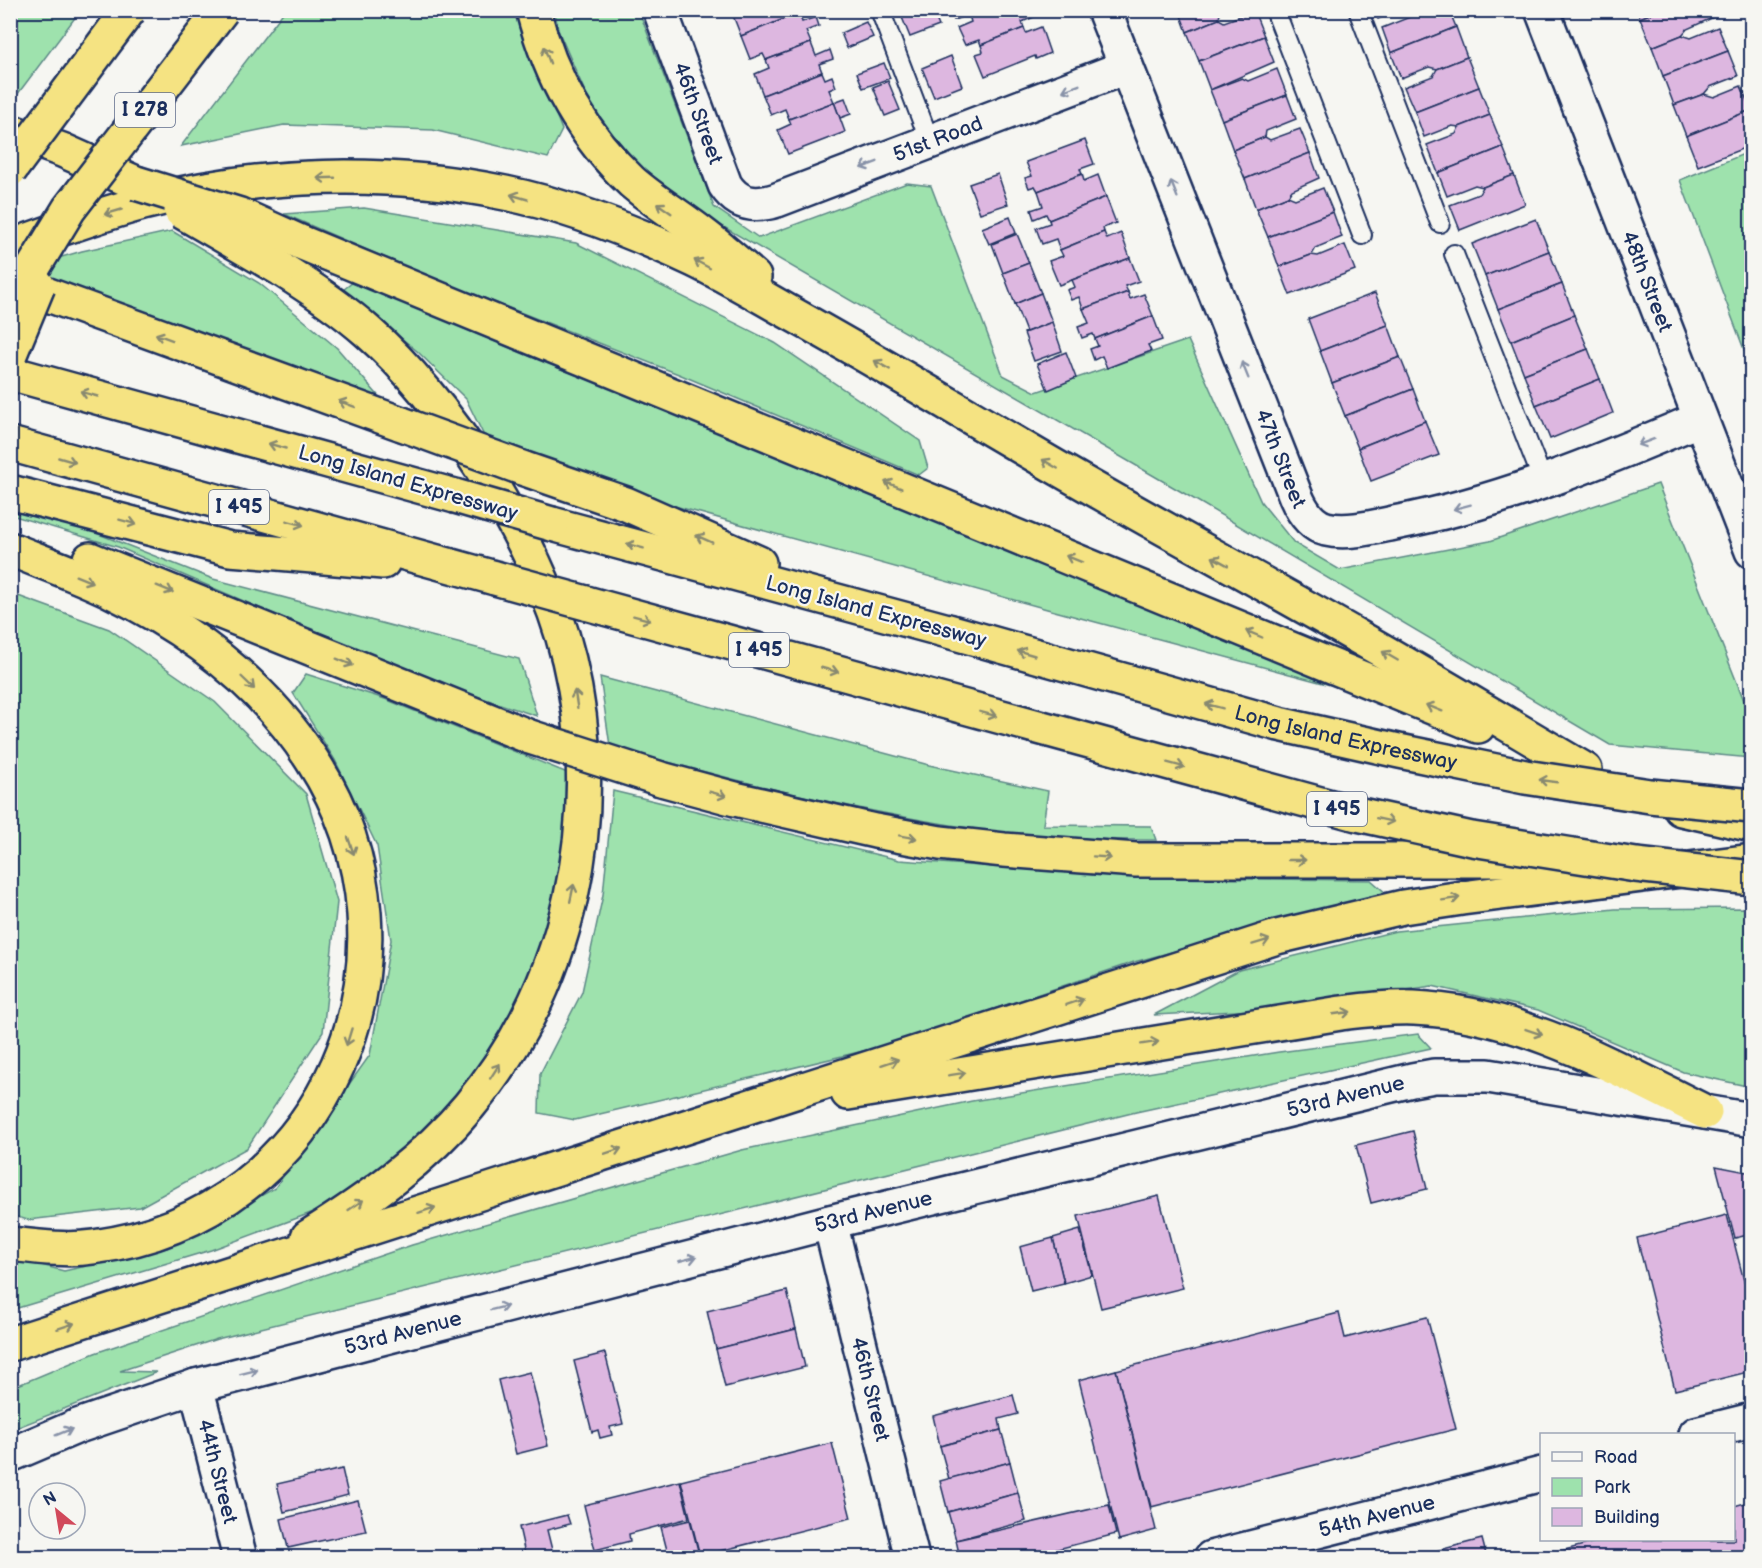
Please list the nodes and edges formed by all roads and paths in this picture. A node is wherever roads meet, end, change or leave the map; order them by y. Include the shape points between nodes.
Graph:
1 (129, 10) edge
2 (222, 10) edge
3 (533, 10) edge
4 (660, 10) edge
5 (880, 10) edge
6 (1104, 10) edge
7 (1275, 10) edge
8 (1358, 10) edge
9 (1542, 10) edge
10 (1126, 67) junction
11 (10, 131) edge
12 (930, 142) junction
13 (10, 170) edge
14 (135, 183) junction
15 (750, 204) joint
16 (69, 209) junction
17 (1440, 223) dead end
18 (1362, 235) dead end
19 (10, 247) edge
20 (1454, 254) dead end
21 (10, 281) edge
22 (10, 306) edge
23 (808, 323) junction
24 (10, 354) edge
25 (10, 373) edge
26 (1700, 419) junction
27 (10, 444) edge
28 (1543, 481) junction
29 (10, 492) edge
30 (10, 536) edge
31 (10, 549) edge
32 (1752, 551) edge
33 (482, 574) junction
34 (854, 606) junction
35 (1585, 770) junction
36 (1752, 806) edge
37 (1752, 825) edge
38 (1752, 860) edge
39 (1752, 878) edge
40 (1705, 1112) junction
41 (734, 1113) junction
42 (1752, 1120) edge
43 (830, 1222) junction
44 (10, 1244) edge
45 (271, 1260) junction
46 (10, 1344) edge
47 (196, 1386) junction
48 (1752, 1420) edge
49 (1700, 1433) edge
50 (10, 1455) edge
51 (1540, 1475) edge
52 (240, 1557) edge
53 (912, 1557) edge
54 (1211, 1557) edge

1 - 13 highway, bridge
2 - 16 highway, I 278, bridge
23 -> 3 highway via 705,236 653,200 596,144 555,76
4 - 15 street, 46th Street via 725,185 735,198
5 - 12 lane
6 - 10 street, 47th Street
7 - 18 lane
8 - 17 lane
9 - 26 street, 48th Street
10 -> 12 street, 51st Road
28 -> 10 street, 47th Street via 1467,506 1379,526 1328,530 1308,518 1296,497
11 - 14 highway
12 -> 15 street, 51st Road via 777,200
35 -> 14 highway, bridge via 240,215
45 -> 14 highway, bridge via 351,1209 417,1160 468,1107 532,1010 560,942 576,872 583,792 581,728 569,660 543,582 501,499 422,386 347,314 281,269
16 - 22 highway, I 278, bridge
16 - 24 highway, bridge
23 -> 19 highway via 696,261 609,224 508,194 388,177 330,177 213,188 146,202
20 - 28 lane
34 -> 21 highway, bridge via 626,504
35 -> 23 highway
34 -> 25 highway, Long Island Expressway, bridge
26 -> 28 street, 47th Street
26 - 32 street, 48th Street
27 -> 33 highway, I 495
29 -> 33 highway via 230,549
30 -> 38 highway, bridge via 65,549 530,737 661,779 875,831 940,843 1136,860
31 -> 44 highway via 105,588 177,628 213,653 265,700 312,760 336,805 357,862 365,937 363,975 346,1048 313,1112 269,1164 206,1210 172,1227 130,1240 91,1248
33 -> 39 highway, I 495, bridge via 1357,814 1472,839 1636,865
36 -> 34 highway, Long Island Expressway, bridge via 1650,796 1525,777 1399,751 1279,724
35 - 37 highway via 1678,808
41 -> 38 highway via 1214,956 1339,921 1462,898
41 -> 40 highway via 1377,1008 1414,1008 1515,1026 1587,1053
40 - 42 street, 53rd Avenue
40 - 43 street, 53rd Avenue via 1488,1076 1434,1076
45 -> 41 highway
47 -> 43 street, 53rd Avenue
43 - 53 street, 46th Street
46 -> 45 highway
50 -> 47 street, 53rd Avenue via 78,1426
47 - 52 street, 44th Street
48 - 49 street
51 - 54 street, 54th Avenue

